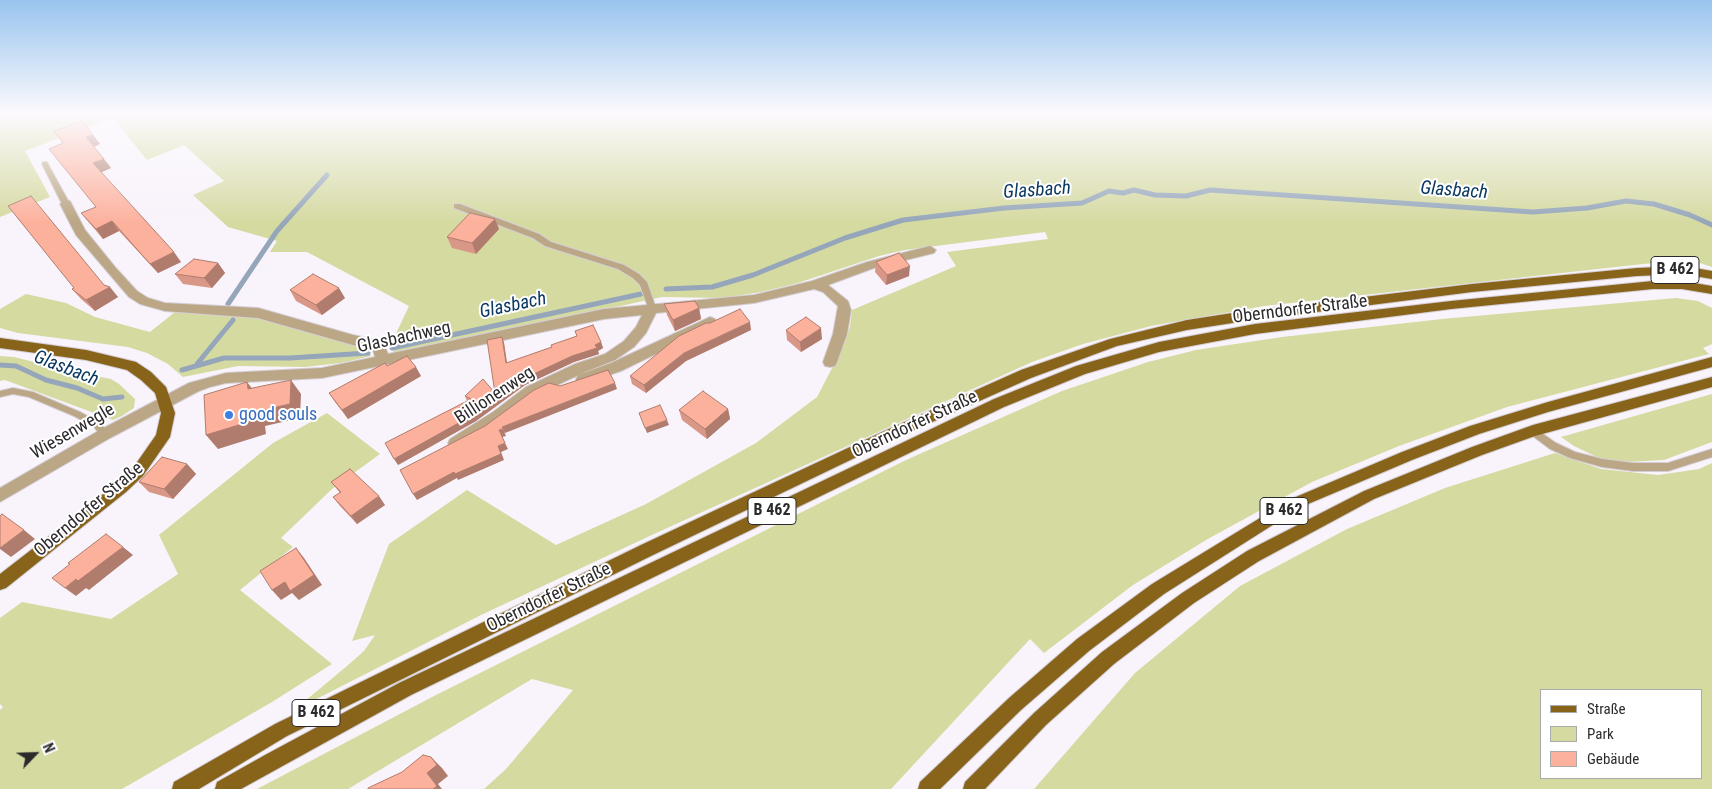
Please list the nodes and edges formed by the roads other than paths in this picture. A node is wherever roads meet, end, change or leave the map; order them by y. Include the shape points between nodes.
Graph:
1 (45, 164) dead end
2 (66, 204) joint
3 (457, 206) dead end
4 (930, 250) dead end
5 (1712, 275) edge
6 (814, 285) junction
7 (1712, 290) edge
8 (652, 308) junction
9 (710, 322) edge
10 (0, 343) edge
11 (383, 361) junction
12 (830, 362) dead end
13 (1712, 362) edge
14 (552, 382) junction
15 (1712, 382) edge
16 (0, 394) edge
17 (166, 402) junction
18 (1533, 431) junction
19 (105, 434) junction
20 (440, 451) edge
21 (1712, 452) edge
22 (0, 496) edge
23 (0, 583) edge
24 (181, 789) edge
25 (224, 789) edge
26 (927, 789) edge
27 (972, 789) edge

1 - 2 lane
2 - 11 street via 80,232 133,294 144,302 165,307 258,314 372,343 379,346
3 - 8 lane via 536,236 548,244 621,267 644,284
4 - 6 street, Glasbachweg via 871,264
5 - 24 main road, Oberndorfer Straße / B 462 via 1683,270 1638,272 1472,288 1239,317 1115,342 1026,374 647,550 281,730
6 - 8 street, Glasbachweg via 754,299
6 - 12 street via 827,290 844,304 840,334
7 - 25 main road, Oberndorfer Straße / B 462 via 1653,285 1255,329 1158,348 1081,370 999,403 405,689
8 - 11 street, Glasbachweg via 604,314
8 - 14 street, Billionenweg via 641,330 629,344 610,357
9 - 14 street, Billionenweg via 607,370 562,386
10 - 17 main road via 124,363 150,380
11 - 17 street, Glasbachweg via 322,373 226,378 194,387
13 - 26 main road, B 462 via 1475,430 1296,503 1158,590 1083,645 1015,704
14 - 20 street, Billionenweg via 531,391 482,427
15 - 18 main road, B 462
16 - 19 lane via 14,391 30,394 77,414 97,425
17 - 19 street, Wiesenwegle
17 - 23 main road, Oberndorfer Straße via 168,422 163,437 138,472
18 - 21 lane via 1573,456 1610,464 1668,467
18 - 27 main road, B 462 via 1370,495 1253,556 1197,592 1108,658 1040,719
19 - 22 street, Wiesenwegle

